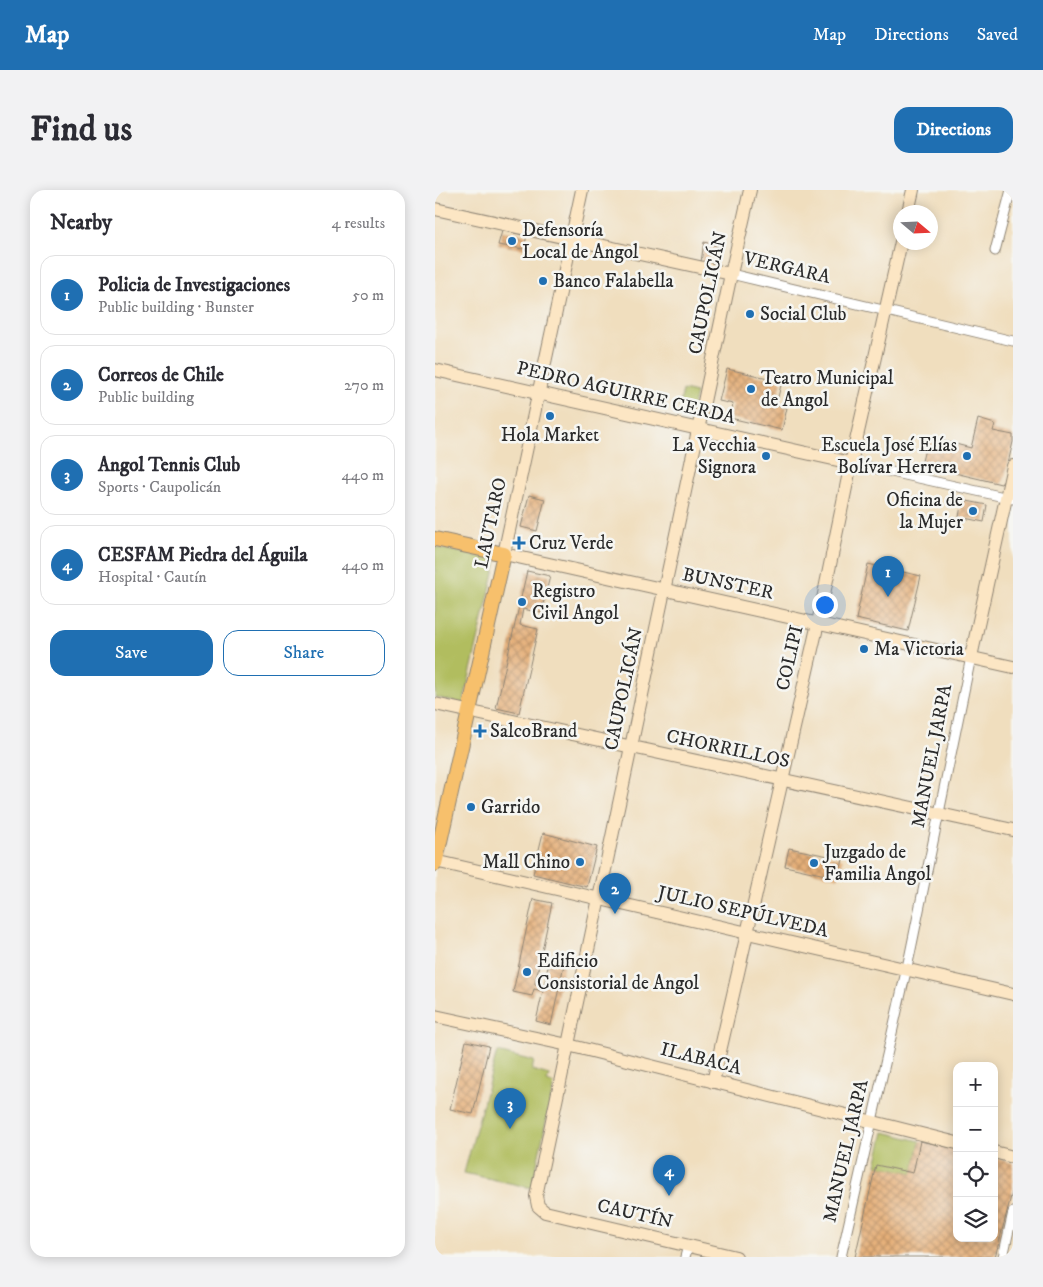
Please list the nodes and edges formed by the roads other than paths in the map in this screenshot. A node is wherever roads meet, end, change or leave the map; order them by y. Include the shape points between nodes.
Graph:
1 (582, 190) edge
2 (750, 190) edge
3 (913, 190) edge
4 (1011, 190) edge
5 (910, 205) edge
6 (435, 209) edge
7 (571, 239) junction
8 (899, 250) edge
9 (995, 251) dead end
10 (731, 274) junction
11 (886, 310) junction
12 (1013, 341) edge
13 (435, 370) edge
14 (538, 393) junction
15 (698, 428) junction
16 (851, 463) junction
17 (1013, 466) edge
18 (1009, 499) edge
19 (435, 539) edge
20 (504, 554) junction
21 (664, 589) junction
22 (818, 622) junction
23 (971, 657) junction
24 (1013, 667) edge
25 (435, 704) edge
26 (469, 712) junction
27 (631, 747) junction
28 (782, 780) junction
29 (940, 814) junction
30 (1013, 830) edge
31 (435, 862) edge
32 (599, 898) junction
33 (747, 932) junction
34 (907, 970) junction
35 (1013, 994) edge
36 (435, 1016) edge
37 (567, 1045) junction
38 (713, 1082) junction
39 (873, 1122) junction
40 (953, 1141) edge
41 (998, 1153) edge
42 (1013, 1157) edge
43 (536, 1196) joint
44 (1013, 1212) edge
45 (687, 1251) edge
46 (736, 1257) edge
47 (841, 1257) edge
48 (1003, 1257) edge

1 - 7 main road, LAUTARO
2 - 10 main road, CAUPOLICÁN
3 - 5 main road
4 - 9 street
6 - 7 main road, VERGARA
7 - 10 main road, VERGARA
7 - 14 main road, LAUTARO
8 - 11 main road, COLIPI
10 - 11 street, VERGARA
10 - 15 main road, CAUPOLICÁN
11 - 12 street, VERGARA
11 - 16 main road, COLIPI
13 - 14 main road, PEDRO AGUIRRE CERDA
14 - 15 main road, PEDRO AGUIRRE CERDA
14 - 20 main road, LAUTARO
15 - 16 main road, PEDRO AGUIRRE CERDA
15 - 21 main road, CAUPOLICÁN
16 - 18 street, PEDRO AGUIRRE CERDA
16 - 22 main road, COLIPI
17 - 18 main road, MANUEL JARPA
18 - 23 main road, MANUEL JARPA
19 - 20 main road, BUNSTER
20 - 21 main road, BUNSTER
20 - 26 main road, LAUTARO
21 - 22 main road, BUNSTER
21 - 27 main road, CAUPOLICÁN
22 - 23 main road, BUNSTER
22 - 28 main road, COLIPI
23 - 24 main road, BUNSTER
23 - 29 street, MANUEL JARPA
25 - 26 main road, CHORRILLOS
26 - 27 main road, CHORRILLOS
26 - 31 main road, LAUTARO
27 - 28 main road, CHORRILLOS
27 - 32 main road, CAUPOLICÁN
28 - 29 main road, CHORRILLOS
28 - 33 main road, COLIPI
29 - 30 main road, CHORRILLOS
29 - 34 street, MANUEL JARPA
31 - 32 main road, JULIO SEPÚLVEDA
32 - 33 main road, JULIO SEPÚLVEDA
32 - 37 main road, CAUPOLICÁN
33 - 34 main road, JULIO SEPÚLVEDA
33 - 38 main road, COLIPI
34 - 35 main road, JULIO SEPÚLVEDA
34 - 39 street, MANUEL JARPA
36 - 37 main road, ILABACA
37 - 38 main road, ILABACA
37 - 43 main road, CAUPOLICÁN
38 - 39 main road, ILABACA
39 - 40 main road, ILABACA
39 - 47 street, MANUEL JARPA
41 - 42 main road
43 - 45 main road, CAUTÍN via 538,1206 545,1212
44 - 48 street
45 - 46 main road, CAUTÍN

